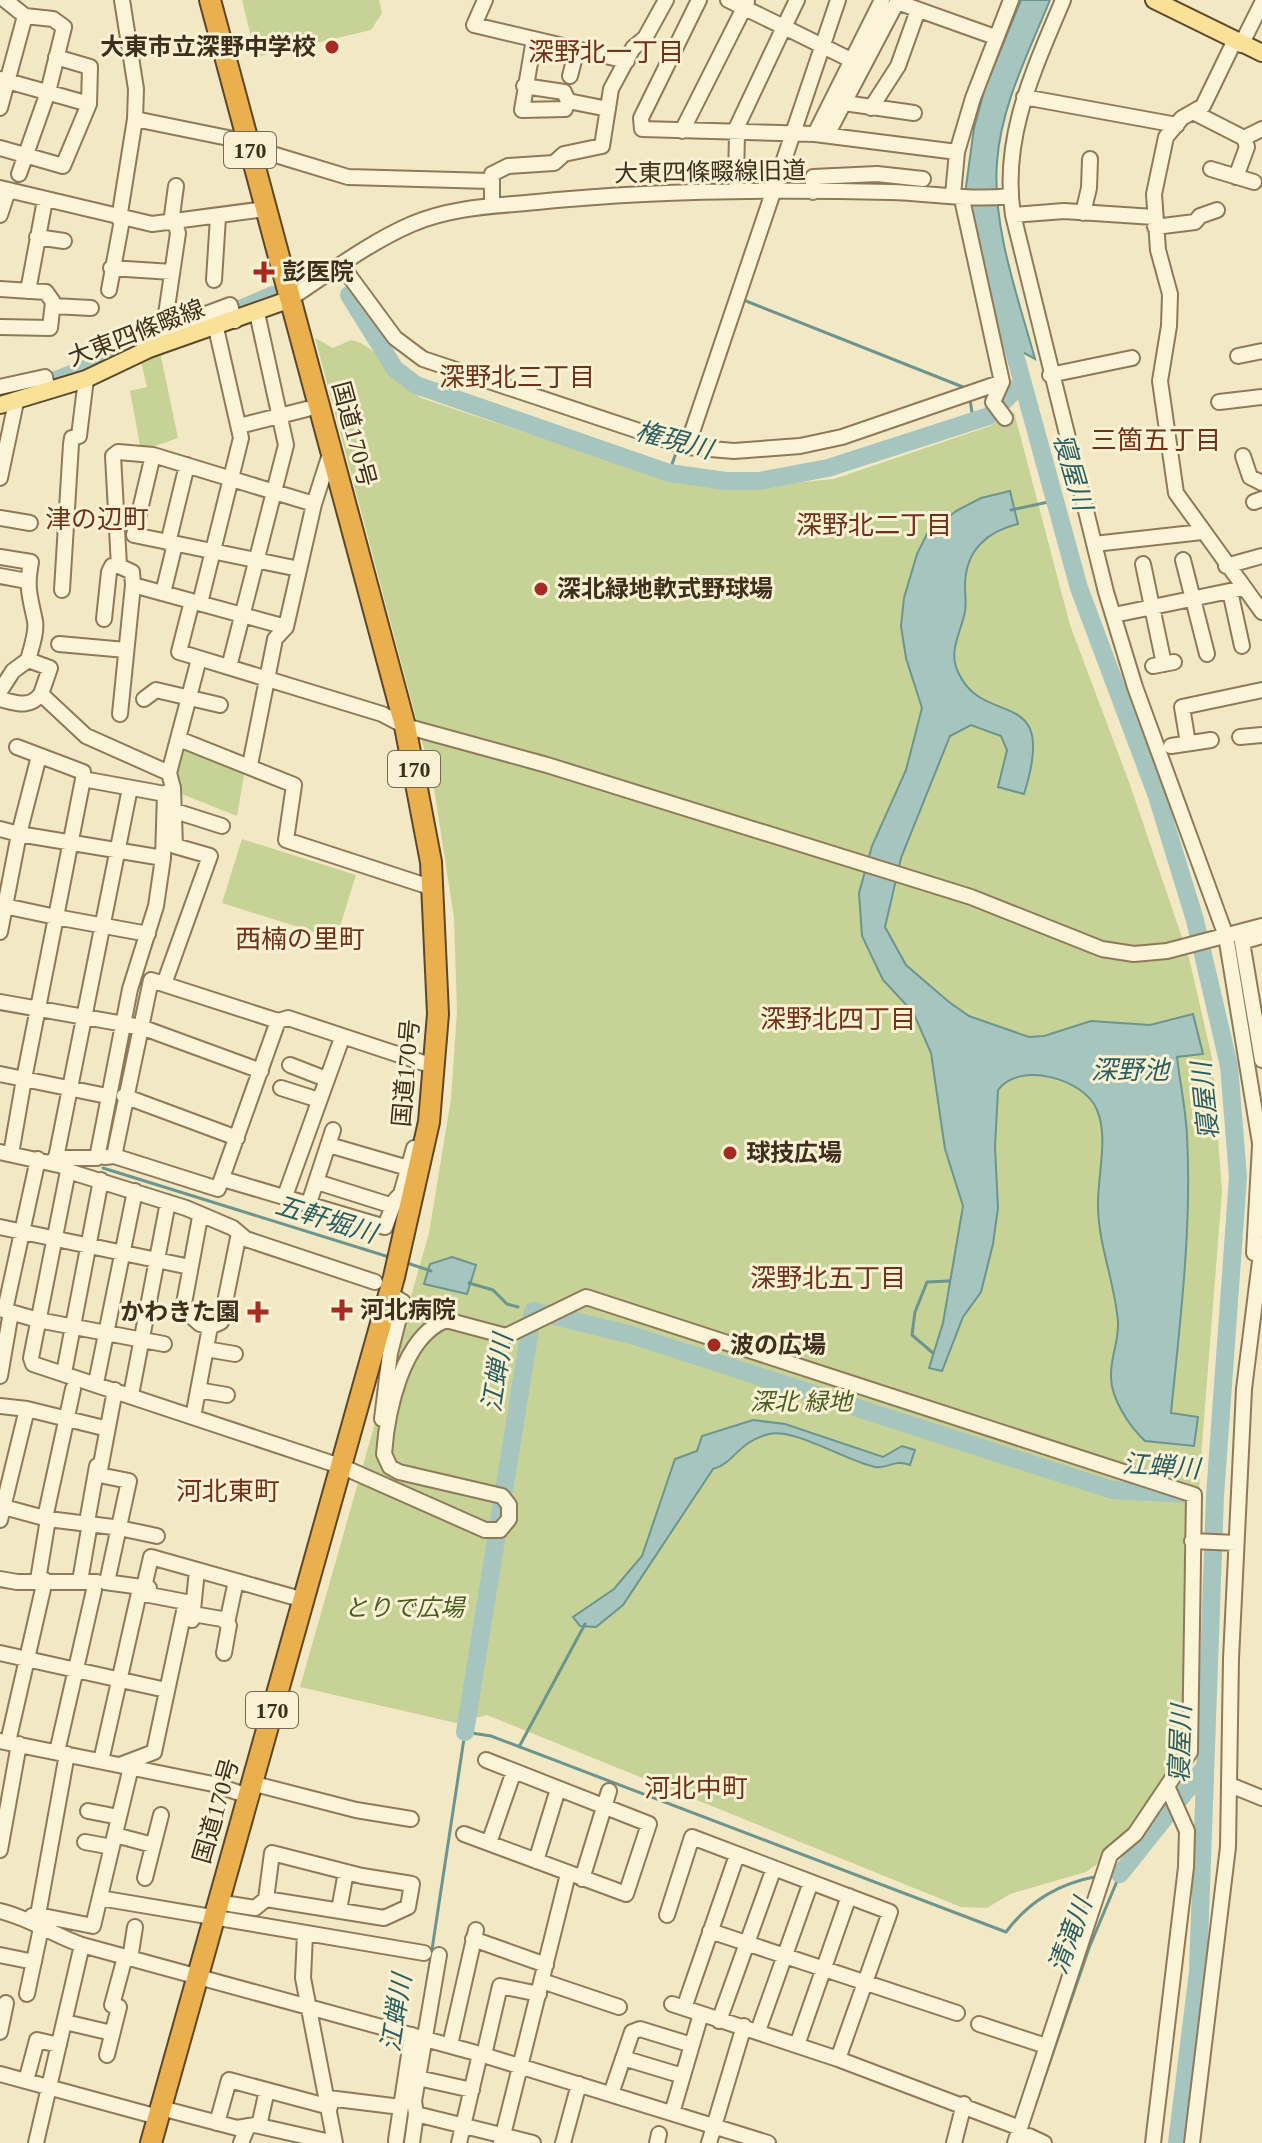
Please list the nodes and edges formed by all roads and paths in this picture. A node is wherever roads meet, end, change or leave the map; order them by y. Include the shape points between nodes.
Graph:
1 (122, 0) edge
2 (210, 0) edge
3 (485, 0) edge
4 (666, 0) edge
5 (699, 0) edge
6 (728, 0) edge
7 (797, 0) edge
8 (838, 0) edge
9 (1063, 0) edge
10 (1154, 0) edge
11 (8, 1) edge
12 (892, 1) edge
13 (1008, 1) edge
14 (1262, 3) edge
15 (746, 4) edge
16 (918, 10) junction
17 (25, 16) junction
18 (784, 27) junction
19 (995, 37) junction
20 (534, 39) junction
21 (1237, 44) junction
22 (822, 47) junction
23 (577, 49) junction
24 (1261, 51) edge
25 (56, 57) junction
26 (627, 61) junction
27 (853, 61) junction
28 (570, 76) dead end
29 (4, 80) edge
30 (524, 86) junction
31 (48, 92) junction
32 (1024, 97) junction
33 (568, 101) junction
34 (844, 103) junction
35 (89, 104) junction
36 (0, 108) edge
37 (871, 108) junction
38 (608, 109) junction
39 (1193, 112) junction
40 (914, 113) dead end
41 (135, 119) junction
42 (1177, 125) junction
43 (1262, 129) edge
44 (682, 131) junction
45 (736, 133) junction
46 (792, 134) junction
47 (821, 135) junction
48 (1244, 138) junction
49 (247, 141) junction
50 (0, 148) edge
51 (957, 152) junction
52 (27, 156) junction
53 (1090, 159) dead end
54 (1211, 169) dead end
55 (19, 174) dead end
56 (1236, 177) junction
57 (923, 179) dead end
58 (490, 181) junction
59 (736, 181) dead end
60 (1254, 182) dead end
61 (176, 186) dead end
62 (4, 189) edge
63 (773, 192) junction
64 (813, 192) junction
65 (1005, 196) junction
66 (960, 198) junction
67 (45, 200) junction
68 (492, 206) junction
69 (265, 209) junction
70 (1217, 210) dead end
71 (1083, 213) junction
72 (0, 215) edge
73 (1013, 215) junction
74 (218, 217) junction
75 (121, 219) junction
76 (173, 222) junction
77 (1155, 222) junction
78 (37, 237) junction
79 (64, 241) dead end
80 (342, 266) junction
81 (111, 268) junction
82 (359, 271) dead end
83 (172, 272) junction
84 (214, 280) dead end
85 (0, 289) edge
86 (109, 290) dead end
87 (28, 291) junction
88 (288, 300) junction
89 (53, 306) junction
90 (91, 308) dead end
91 (257, 313) junction
92 (233, 315) junction
93 (384, 326) junction
94 (0, 327) edge
95 (164, 328) junction
96 (216, 328) junction
97 (145, 346) junction
98 (1262, 351) edge
99 (1238, 356) dead end
100 (1132, 358) dead end
101 (1050, 375) junction
102 (86, 379) junction
103 (1002, 382) junction
104 (47, 384) junction
105 (0, 387) edge
106 (1262, 397) edge
107 (1219, 402) dead end
108 (8, 403) edge
109 (307, 409) dead end
110 (281, 415) junction
111 (1005, 418) dead end
112 (239, 426) junction
113 (682, 445) junction
114 (331, 450) junction
115 (153, 455) junction
116 (1243, 456) dead end
117 (187, 465) junction
118 (0, 478) edge
119 (232, 478) junction
120 (1262, 483) edge
121 (274, 492) junction
122 (314, 504) junction
123 (0, 518) edge
124 (30, 523) dead end
125 (1202, 532) junction
126 (127, 534) junction
127 (172, 543) junction
128 (1094, 544) junction
129 (212, 550) junction
130 (1262, 556) edge
131 (0, 557) edge
132 (258, 560) junction
133 (1183, 560) dead end
134 (1143, 564) dead end
135 (119, 566) junction
136 (1226, 566) junction
137 (299, 569) junction
138 (0, 576) edge
139 (27, 581) junction
140 (133, 585) junction
141 (1237, 589) junction
142 (62, 590) dead end
143 (163, 593) junction
144 (1194, 598) junction
145 (196, 602) junction
146 (1151, 607) junction
147 (1262, 612) edge
148 (243, 615) junction
149 (1114, 615) junction
150 (104, 619) dead end
151 (286, 627) junction
152 (59, 644) dead end
153 (126, 650) junction
154 (199, 659) junction
155 (28, 660) junction
156 (1164, 664) dead end
157 (229, 667) junction
158 (268, 679) junction
159 (1262, 690) edge
160 (0, 691) edge
161 (41, 694) junction
162 (191, 698) junction
163 (0, 699) edge
164 (144, 699) dead end
165 (220, 705) dead end
166 (120, 714) dead end
167 (405, 726) junction
168 (1262, 735) edge
169 (1240, 737) dead end
170 (179, 739) junction
171 (1211, 740) dead end
172 (1188, 743) junction
173 (1171, 746) dead end
174 (17, 747) dead end
175 (39, 756) junction
176 (250, 765) junction
177 (169, 773) junction
178 (83, 779) junction
179 (130, 788) junction
180 (169, 791) junction
181 (175, 811) junction
182 (222, 826) dead end
183 (0, 829) edge
184 (19, 834) junction
185 (71, 843) junction
186 (116, 850) junction
187 (163, 858) junction
188 (433, 888) junction
189 (2, 906) edge
190 (56, 917) junction
191 (103, 924) junction
192 (1262, 926) edge
193 (0, 932) edge
194 (148, 934) junction
195 (1262, 936) edge
196 (1222, 937) junction
197 (164, 984) junction
198 (0, 1002) edge
199 (40, 1010) junction
200 (83, 1018) junction
201 (278, 1021) junction
202 (123, 1025) junction
203 (141, 1027) junction
204 (342, 1038) junction
205 (1262, 1060) edge
206 (290, 1065) dead end
207 (430, 1066) junction
208 (261, 1071) junction
209 (0, 1074) edge
210 (24, 1079) junction
211 (326, 1079) junction
212 (69, 1088) junction
213 (281, 1088) dead end
214 (107, 1096) junction
215 (124, 1096) junction
216 (319, 1100) junction
217 (333, 1130) dead end
218 (237, 1138) junction
219 (329, 1145) junction
220 (1261, 1150) edge
221 (6, 1153) edge
222 (114, 1156) junction
223 (97, 1158) junction
224 (38, 1159) junction
225 (59, 1164) junction
226 (408, 1168) junction
227 (223, 1179) junction
228 (101, 1180) junction
229 (317, 1182) junction
230 (135, 1191) junction
231 (285, 1196) junction
232 (168, 1202) junction
233 (309, 1203) junction
234 (393, 1206) junction
235 (200, 1217) junction
236 (0, 1227) edge
237 (22, 1232) junction
238 (239, 1233) junction
239 (54, 1239) junction
240 (1262, 1245) edge
241 (89, 1246) junction
242 (123, 1253) junction
243 (156, 1260) junction
244 (190, 1267) junction
245 (386, 1284) junction
246 (1252, 1309) junction
247 (6, 1310) edge
248 (38, 1320) junction
249 (73, 1326) junction
250 (210, 1327) junction
251 (106, 1333) junction
252 (141, 1340) junction
253 (1256, 1342) edge
254 (164, 1344) dead end
255 (206, 1349) junction
256 (235, 1354) dead end
257 (64, 1373) junction
258 (0, 1376) edge
259 (96, 1383) junction
260 (73, 1389) dead end
261 (198, 1390) junction
262 (112, 1394) junction
263 (131, 1395) junction
264 (227, 1395) dead end
265 (0, 1406) edge
266 (27, 1409) junction
267 (193, 1417) junction
268 (67, 1420) junction
269 (104, 1428) junction
270 (385, 1439) junction
271 (343, 1467) junction
272 (1, 1511) edge
273 (46, 1518) junction
274 (88, 1523) junction
275 (116, 1528) junction
276 (157, 1536) dead end
277 (1192, 1541) junction
278 (1236, 1543) junction
279 (197, 1570) junction
280 (0, 1579) edge
281 (41, 1580) junction
282 (80, 1581) junction
283 (236, 1581) junction
284 (101, 1584) junction
285 (144, 1587) junction
286 (193, 1595) junction
287 (304, 1600) junction
288 (193, 1614) junction
289 (227, 1623) junction
290 (186, 1646) dead end
291 (0, 1653) edge
292 (224, 1653) dead end
293 (26, 1659) junction
294 (75, 1670) junction
295 (120, 1680) junction
296 (166, 1690) junction
297 (9, 1742) edge
298 (62, 1753) junction
299 (486, 1760) dead end
300 (101, 1761) junction
301 (126, 1766) junction
302 (514, 1771) junction
303 (1230, 1785) junction
304 (1167, 1786) junction
305 (250, 1789) junction
306 (558, 1789) junction
307 (609, 1791) dead end
308 (1262, 1798) edge
309 (604, 1807) junction
310 (88, 1811) dead end
311 (161, 1815) dead end
312 (119, 1817) junction
313 (411, 1819) dead end
314 (464, 1834) dead end
315 (113, 1841) junction
316 (85, 1842) dead end
317 (489, 1843) junction
318 (153, 1845) junction
319 (0, 1850) edge
320 (737, 1855) junction
321 (536, 1861) junction
322 (774, 1868) junction
323 (346, 1872) junction
324 (575, 1876) junction
325 (145, 1878) dead end
326 (811, 1882) junction
327 (849, 1896) junction
328 (100, 1898) junction
329 (266, 1899) junction
330 (215, 1910) junction
331 (339, 1910) junction
332 (0, 1911) edge
333 (667, 1915) dead end
334 (36, 1920) junction
335 (85, 1924) junction
336 (135, 1927) dead end
337 (710, 1931) junction
338 (305, 1934) junction
339 (746, 1943) junction
340 (81, 1945) junction
341 (0, 1955) edge
342 (785, 1955) junction
343 (127, 1958) junction
344 (1216, 1961) junction
345 (34, 1962) junction
346 (546, 1965) junction
347 (824, 1968) junction
348 (196, 1977) junction
349 (865, 1983) junction
350 (540, 1988) junction
351 (13, 2001) edge
352 (619, 2007) dead end
353 (309, 2009) junction
354 (957, 2013) dead end
355 (701, 2014) junction
356 (719, 2021) junction
357 (65, 2022) junction
358 (979, 2024) dead end
359 (751, 2029) junction
360 (0, 2032) edge
361 (112, 2033) junction
362 (420, 2037) junction
363 (59, 2045) junction
364 (450, 2045) junction
365 (692, 2045) junction
366 (797, 2045) junction
367 (1046, 2046) junction
368 (107, 2055) dead end
369 (482, 2055) junction
370 (623, 2058) junction
371 (838, 2059) junction
372 (521, 2067) junction
373 (0, 2074) edge
374 (683, 2076) junction
375 (418, 2078) junction
376 (26, 2081) junction
377 (579, 2084) junction
378 (49, 2087) junction
379 (267, 2090) junction
380 (472, 2090) junction
381 (611, 2094) junction
382 (329, 2103) junction
383 (964, 2104) junction
384 (401, 2107) junction
385 (160, 2112) junction
386 (672, 2113) junction
387 (416, 2114) junction
388 (217, 2123) junction
389 (464, 2125) junction
390 (253, 2126) junction
391 (714, 2127) junction
392 (1020, 2128) junction
393 (502, 2138) edge
394 (396, 2140) dead end
395 (36, 2143) edge
396 (151, 2143) edge
397 (241, 2143) edge
398 (335, 2143) edge
399 (412, 2143) edge
400 (459, 2143) edge
401 (533, 2143) edge
402 (563, 2143) edge
403 (709, 2143) edge
404 (768, 2143) edge
405 (954, 2143) edge
406 (1015, 2143) edge
407 (1026, 2143) edge
408 (1044, 2143) edge
409 (1153, 2143) edge
410 (1192, 2143) edge
411 (1201, 2143) edge

1 - 41 street via 136,89
2 - 49 highway, 国道170号 / 170
3 - 20 street via 474,25
4 - 26 street
5 - 44 street via 641,118 642,129
6 - 15 street
7 - 18 street
8 - 22 street
9 - 32 street
10 - 21 main road
11 - 17 street
12 - 16 street
12 - 27 street
12 - 34 street
13 - 19 street
14 - 21 street
15 - 18 street
15 - 44 street
16 - 19 street
16 - 37 street via 898,66
17 - 25 street via 64,27
17 - 29 street
18 - 22 street
18 - 45 street
19 - 51 street
20 - 23 street
20 - 30 street
21 - 24 main road
21 - 39 street via 1203,106
22 - 27 street
22 - 46 street
23 - 26 street
23 - 28 street
25 - 31 street
25 - 35 street via 90,67
26 - 38 street via 611,89
27 - 47 street
29 - 31 street
29 - 36 street
30 - 33 street via 564,92
30 - 33 street via 522,110 558,112
31 - 35 street
31 - 52 street
32 - 42 street
32 - 65 street
33 - 38 street
34 - 37 street
34 - 47 street
35 - 52 street via 63,166
37 - 40 street
38 - 58 street via 602,146 564,154 554,163 508,166 492,174
39 - 42 street
39 - 48 street
41 - 49 street
41 - 75 street
42 - 77 street via 1166,137 1154,194
43 - 48 street
44 - 45 street
45 - 46 street
45 - 59 street
46 - 47 street
46 - 63 street
47 - 51 street
48 - 56 street via 1247,147
49 - 58 street via 348,177
49 - 69 highway, 国道170号 / 170
50 - 52 street
51 - 66 street
52 - 55 street
53 - 71 street
54 - 56 street
56 - 60 street
57 - 64 street via 877,174 813,177
58 - 68 street
61 - 76 street
62 - 67 street
62 - 72 street
63 - 64 street, 大東四條畷線旧道
63 - 68 street, 大東四條畷線旧道 via 656,186
63 - 113 street
64 - 66 street, 大東四條畷線旧道
65 - 66 street, 大東四條畷線旧道
65 - 73 street
66 - 103 street
67 - 75 street
67 - 78 street
68 - 80 street, 大東四條畷線旧道 via 413,224
69 - 74 street
69 - 88 highway, 国道170号 / 170
70 - 77 street via 1195,222
71 - 73 street
71 - 77 street
73 - 101 street
74 - 76 street
74 - 84 street
75 - 76 street
75 - 81 street
76 - 83 street via 178,233
77 - 125 street via 1170,294 1162,404 1176,493
78 - 79 street
78 - 87 street
80 - 88 street, 大東四條畷線旧道
80 - 93 street
81 - 83 street
81 - 86 street
82 - 93 street via 388,324
83 - 95 street
85 - 87 street
87 - 89 street via 46,292
88 - 91 main road, 大東四條畷線
88 - 114 highway, 国道170号 / 170
89 - 90 street
89 - 94 street via 50,328
91 - 92 main road, 大東四條畷線
91 - 110 street
92 - 95 street
92 - 96 main road, 大東四條畷線
93 - 113 street via 423,359
95 - 97 street
96 - 97 main road, 大東四條畷線
96 - 112 street
97 - 102 main road, 大東四條畷線
98 - 99 street
100 - 101 street
101 - 128 street
102 - 104 main road, 大東四條畷線
102 - 142 street via 79,436 71,444
103 - 111 street via 993,402
103 - 113 street via 842,437 800,446 734,451
104 - 105 street
104 - 108 main road, 大東四條畷線
106 - 107 street
108 - 118 street
109 - 110 street
110 - 112 street
110 - 121 street via 286,445
112 - 119 street
114 - 122 street
114 - 167 highway, 国道170号 / 170
115 - 117 street
115 - 126 street
115 - 126 street via 113,456
116 - 120 street via 1250,477
117 - 119 street
117 - 127 street
119 - 121 street
119 - 129 street
121 - 122 street
121 - 132 street
122 - 137 street
123 - 124 street
125 - 128 street
125 - 136 street
126 - 127 street
126 - 135 street
127 - 129 street
127 - 143 street
128 - 149 street
129 - 132 street
129 - 145 street
130 - 136 street
131 - 139 street via 31,562
132 - 137 street
132 - 148 street
133 - 144 street
134 - 146 street
135 - 140 street via 132,572
135 - 150 street via 109,572
136 - 141 street
137 - 151 street
138 - 139 street
139 - 155 street via 36,623
140 - 143 street
140 - 153 street
141 - 144 street
141 - 144 street via 1222,650
141 - 147 street
143 - 145 street
144 - 146 street
145 - 148 street
145 - 154 street via 179,652
146 - 149 street
146 - 156 street
148 - 151 street
148 - 157 street
149 - 196 street
151 - 158 street via 275,639
152 - 153 street
153 - 166 street
154 - 157 street
154 - 162 street
155 - 160 street
155 - 161 street via 50,668
157 - 158 street
158 - 167 street
158 - 176 street
159 - 172 street via 1182,707
161 - 163 street via 23,705
161 - 177 street via 86,736
162 - 164 street via 156,690
162 - 165 street
162 - 170 street
167 - 188 highway, 国道170号 / 170
167 - 196 street via 971,897 1102,949 1146,954
168 - 169 street
170 - 176 street
170 - 177 street
171 - 172 street
172 - 173 street
174 - 175 street
175 - 178 street via 83,772
175 - 184 street
176 - 188 street via 294,785 286,840
177 - 180 street
178 - 179 street
178 - 185 street
179 - 180 street
179 - 186 street
180 - 181 street
180 - 187 street
181 - 182 street
181 - 197 street via 175,846 210,856
183 - 184 street
184 - 185 street
184 - 189 street
185 - 186 street
185 - 190 street
186 - 187 street
186 - 191 street
187 - 194 street
188 - 207 highway, 国道170号 / 170 via 437,942
189 - 190 street
189 - 193 street
190 - 191 street
190 - 199 street
191 - 194 street
191 - 200 street
192 - 196 street
194 - 202 street
195 - 205 street via 1242,942
196 - 220 street
197 - 201 street
197 - 203 street via 151,980
198 - 199 street
199 - 200 street
199 - 210 street
200 - 202 street
200 - 212 street
201 - 204 street via 288,1018
201 - 208 street
202 - 203 street
202 - 214 street
203 - 208 street
203 - 215 street
204 - 207 street
204 - 211 street
206 - 211 street
207 - 226 street
207 - 245 highway, 国道170号 / 170 via 423,1156 401,1250
208 - 218 street
209 - 210 street
210 - 212 street
210 - 221 street
211 - 216 street
212 - 214 street
212 - 225 street
213 - 216 street
214 - 223 street
215 - 218 street
215 - 222 street
216 - 231 street
217 - 219 street
218 - 227 street
219 - 226 street
219 - 229 street
220 - 246 street
221 - 224 street
222 - 223 street
222 - 227 street via 218,1189
223 - 225 street
224 - 225 street
224 - 237 street
225 - 228 street
225 - 239 street
226 - 234 street
227 - 231 street
228 - 230 street
228 - 241 street
229 - 233 street
229 - 234 street
230 - 232 street
230 - 242 street
231 - 233 street
232 - 235 street
232 - 243 street
233 - 234 street via 385,1227
235 - 238 street
235 - 244 street
236 - 237 street
237 - 239 street
237 - 247 street
238 - 245 street
238 - 250 street via 221,1322
239 - 241 street
239 - 248 street
240 - 246 street
241 - 242 street
241 - 249 street
242 - 243 street
242 - 251 street
243 - 244 street
243 - 252 street
244 - 250 street via 183,1309
245 - 270 street via 403,1302 390,1353 381,1429
245 - 271 highway, 国道170号 / 170
246 - 253 street
247 - 248 street
247 - 258 street
248 - 249 street
248 - 257 street via 33,1364
249 - 251 street
249 - 257 street
250 - 255 street
251 - 252 street
251 - 259 street
252 - 254 street
252 - 263 street
253 - 278 street
255 - 256 street
255 - 261 street
257 - 259 street
259 - 262 street
260 - 268 street
261 - 264 street
261 - 267 street
262 - 263 street
262 - 269 street
262 - 275 street via 99,1475 129,1481
263 - 267 street
265 - 266 street
266 - 268 street
266 - 272 street
267 - 271 street
268 - 269 street
268 - 273 street
269 - 274 street
270 - 271 street via 384,1454 399,1472 502,1496 510,1513 505,1526 485,1530
270 - 277 street via 409,1351 440,1322 453,1320 506,1336 578,1300 592,1299 1194,1495
271 - 287 highway, 国道170号 / 170
272 - 273 street
273 - 274 street
273 - 281 street
274 - 275 street
274 - 282 street
275 - 276 street
275 - 284 street
277 - 278 street
277 - 304 street via 1190,1752
278 - 303 street
279 - 283 street
279 - 285 street via 151,1557
279 - 286 street
280 - 281 street
281 - 282 street
281 - 293 street
282 - 284 street
283 - 287 street
283 - 289 street
284 - 285 street
284 - 294 street
285 - 286 street
286 - 288 street
287 - 305 highway, 国道170号 / 170
288 - 289 street
288 - 290 street
289 - 292 street
291 - 293 street
293 - 294 street
293 - 297 street
294 - 295 street
294 - 298 street
295 - 296 street
295 - 296 street via 139,1593 186,1602
295 - 300 street
296 - 301 street via 154,1752
297 - 298 street
297 - 319 street
298 - 300 street
298 - 334 street
299 - 302 street
300 - 301 street
301 - 305 street
301 - 312 street
302 - 306 street
302 - 317 street
303 - 308 street
303 - 344 street
304 - 367 street via 1132,1838 1110,1855
304 - 409 street via 1187,1831 1186,1867
305 - 313 street
305 - 330 highway, 国道170号 / 170
306 - 309 street
306 - 321 street
307 - 309 street
309 - 324 street
309 - 324 street via 649,1824 626,1894
310 - 312 street
311 - 318 street
312 - 315 street
314 - 317 street
315 - 316 street
315 - 318 street
315 - 328 street
317 - 321 street
318 - 325 street
320 - 322 street
320 - 333 street via 692,1837
320 - 337 street
321 - 324 street
322 - 326 street
322 - 339 street
323 - 329 street via 272,1853
323 - 331 street
323 - 331 street via 412,1884 408,1907 384,1918
324 - 346 street
326 - 327 street
326 - 342 street
327 - 347 street
327 - 349 street via 890,1912
328 - 330 street
328 - 335 street via 93,1926
329 - 330 street via 255,1908
329 - 331 street
330 - 338 street
330 - 348 highway, 国道170号 / 170
332 - 334 street
334 - 335 street
334 - 340 street
334 - 345 street
335 - 340 street
336 - 343 street
337 - 339 street
337 - 355 street via 678,2006
338 - 353 street via 303,1978
338 - 362 street via 431,1954
339 - 342 street
339 - 356 street
340 - 343 street
340 - 357 street
341 - 345 street
342 - 347 street
342 - 359 street
343 - 348 street
343 - 361 street via 112,2005 119,2007
344 - 410 street
344 - 411 street via 1219,1981
345 - 351 street
346 - 350 street
346 - 364 street via 474,1935
347 - 349 street
347 - 366 street
348 - 353 street
348 - 385 highway, 国道170号 / 170
349 - 354 street
349 - 371 street
350 - 352 street
350 - 369 street via 500,1986
350 - 372 street
351 - 360 street
353 - 362 street
353 - 382 street
355 - 356 street
355 - 365 street
356 - 359 street
357 - 361 street
357 - 363 street
358 - 367 street
359 - 366 street
359 - 391 street
361 - 368 street
362 - 364 street
362 - 375 street
362 - 384 street
363 - 376 street via 37,2040
363 - 378 street
364 - 369 street
365 - 370 street via 640,2029 632,2032
365 - 374 street
366 - 371 street
367 - 392 street
369 - 372 street
369 - 380 street
370 - 374 street
370 - 381 street
371 - 383 street
372 - 377 street
372 - 393 street
373 - 376 street
374 - 386 street
375 - 380 street
375 - 387 street
376 - 378 street
377 - 381 street
377 - 402 street
378 - 385 street
378 - 395 street
379 - 382 street
379 - 388 street via 229,2080
379 - 390 street
380 - 389 street
381 - 386 street
382 - 384 street
382 - 398 street
383 - 392 street
383 - 405 street
384 - 394 street
385 - 388 street
385 - 396 highway, 国道170号 / 170
386 - 391 street
387 - 389 street
387 - 399 street
388 - 390 street
389 - 393 street
389 - 400 street
390 - 397 street
390 - 398 street
391 - 403 street
391 - 404 street
392 - 406 street
393 - 401 street
407 - 408 street via 1029,2136

